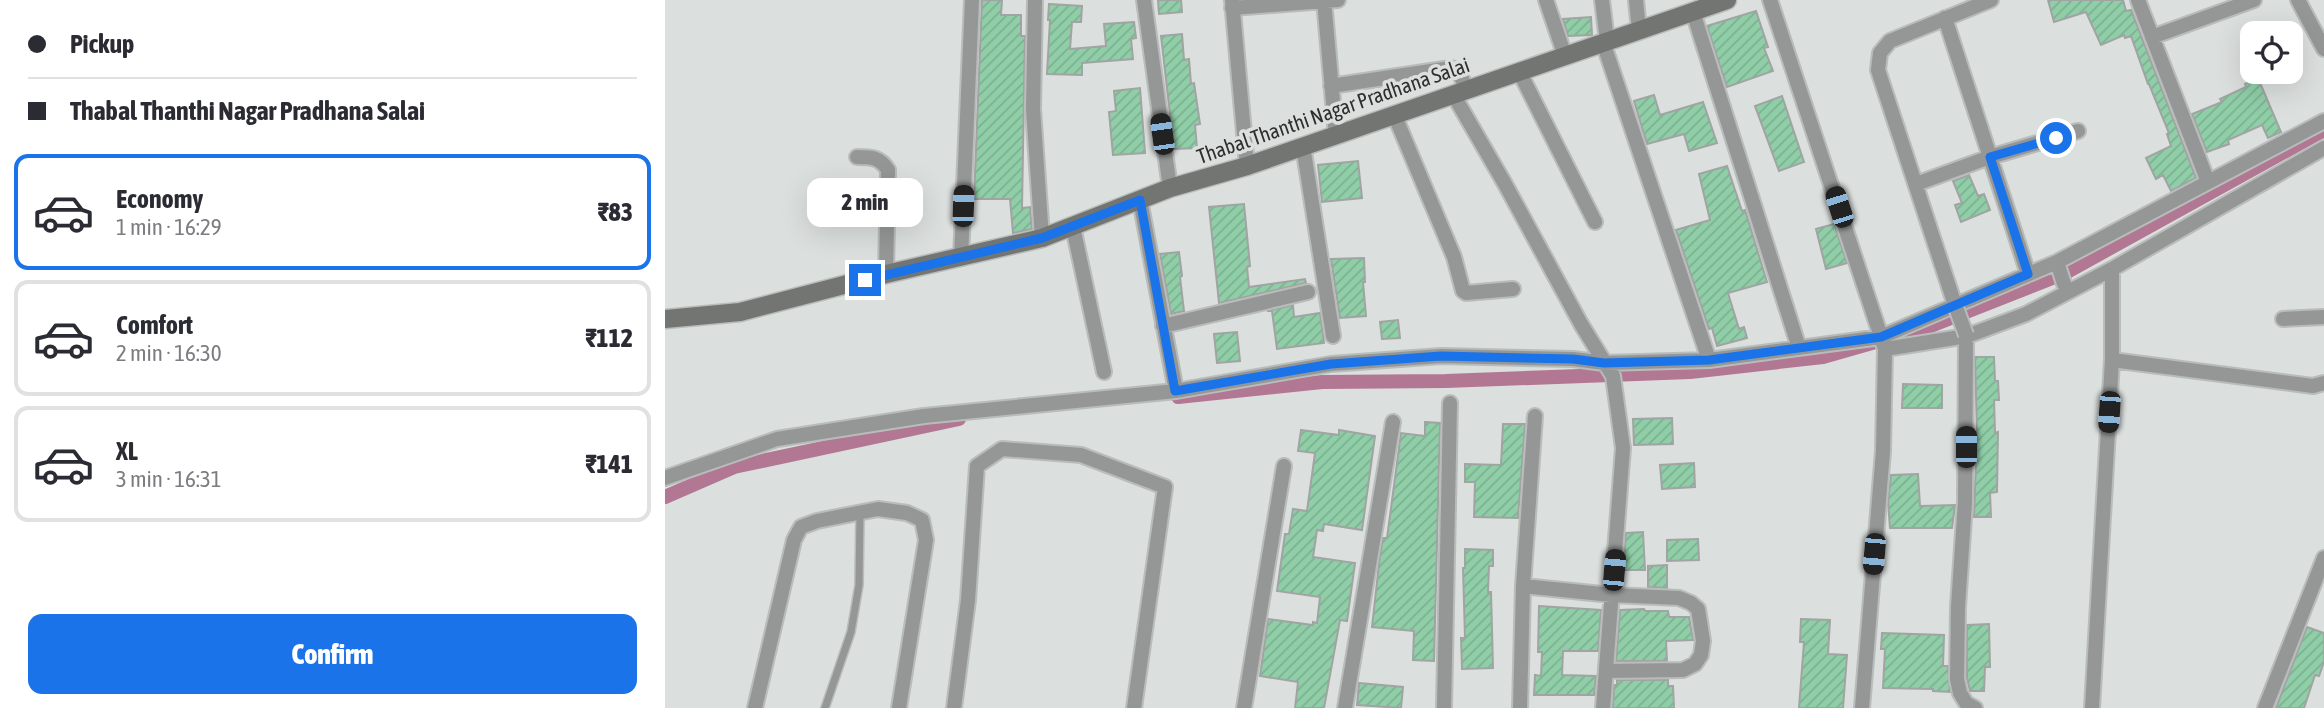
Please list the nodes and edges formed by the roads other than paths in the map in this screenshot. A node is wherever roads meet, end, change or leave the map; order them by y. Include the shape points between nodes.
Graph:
1 (972, 0) edge
2 (1035, 0) edge
3 (1144, 0) edge
4 (1329, 0) edge
5 (1546, 0) edge
6 (1602, 0) edge
7 (1636, 0) edge
8 (1727, 0) edge
9 (1770, 0) edge
10 (1991, 0) edge
11 (2138, 0) edge
12 (2254, 0) edge
13 (2298, 0) edge
14 (1232, 4) edge
15 (1693, 12) junction
16 (1945, 18) junction
17 (1639, 30) junction
18 (2152, 37) junction
19 (1605, 42) junction
20 (2324, 49) edge
21 (1565, 56) junction
22 (1520, 71) junction
23 (1331, 86) junction
24 (1460, 92) junction
25 (1394, 114) junction
26 (2324, 121) edge
27 (2078, 131) dead end
28 (1336, 136) junction
29 (1303, 146) junction
30 (2324, 148) edge
31 (857, 157) dead end
32 (1990, 157) junction
33 (1247, 166) junction
34 (2208, 182) junction
35 (1916, 184) junction
36 (1170, 188) junction
37 (1140, 200) junction
38 (1595, 222) dead end
39 (1073, 227) junction
40 (1042, 238) junction
41 (961, 258) junction
42 (2058, 265) junction
43 (2112, 270) junction
44 (887, 274) junction
45 (2028, 274) junction
46 (2064, 284) dead end
47 (1513, 289) dead end
48 (1308, 292) dead end
49 (2324, 317) edge
50 (665, 319) edge
51 (2283, 319) dead end
52 (1163, 326) junction
53 (1333, 336) dead end
54 (1967, 336) junction
55 (1883, 343) junction
56 (1799, 348) junction
57 (1709, 360) junction
58 (2112, 360) junction
59 (1607, 368) junction
60 (1104, 372) dead end
61 (2324, 383) edge
62 (1175, 391) junction
63 (1450, 404) dead end
64 (1535, 416) dead end
65 (1392, 422) dead end
66 (1284, 466) dead end
67 (665, 478) edge
68 (860, 512) junction
69 (2324, 558) edge
70 (1523, 586) junction
71 (1612, 595) junction
72 (1606, 671) junction
73 (755, 708) edge
74 (825, 708) edge
75 (899, 708) edge
76 (954, 708) edge
77 (1134, 708) edge
78 (1244, 708) edge
79 (1345, 708) edge
80 (1444, 708) edge
81 (1521, 708) edge
82 (1603, 708) edge
83 (1862, 708) edge
84 (1975, 708) edge
85 (2092, 708) edge
86 (2265, 708) edge

1 - 41 street
2 - 40 street via 1033,109
3 - 36 street
4 - 14 street
4 - 23 street
5 - 21 street
6 - 19 street
7 - 17 street
8 - 15 main road, Thabal Thanthi Nagar Pradhana Salai
9 - 55 street
10 - 16 street
11 - 18 street
12 - 18 street
13 - 20 street
14 - 33 street
15 - 17 main road, Thabal Thanthi Nagar Pradhana Salai
15 - 56 street
16 - 32 street
16 - 35 street via 1890,41 1880,53 1878,70
17 - 19 main road, Thabal Thanthi Nagar Pradhana Salai
18 - 34 street
19 - 21 main road, Thabal Thanthi Nagar Pradhana Salai
19 - 57 street
21 - 22 main road, Thabal Thanthi Nagar Pradhana Salai
22 - 24 main road, Thabal Thanthi Nagar Pradhana Salai
22 - 38 street
23 - 24 street via 1451,68 1459,71
23 - 28 street
24 - 25 main road, Thabal Thanthi Nagar Pradhana Salai
24 - 59 street
25 - 28 main road, Thabal Thanthi Nagar Pradhana Salai
25 - 47 street via 1450,247 1463,291
26 - 34 street
27 - 32 street
28 - 29 main road, Thabal Thanthi Nagar Pradhana Salai
29 - 33 main road, Thabal Thanthi Nagar Pradhana Salai
29 - 53 street
30 - 43 street
31 - 44 street via 875,158 888,170
32 - 35 street
32 - 45 street
33 - 36 main road, Thabal Thanthi Nagar Pradhana Salai
34 - 42 street
35 - 54 street, bridge
36 - 37 main road, Thabal Thanthi Nagar Pradhana Salai
37 - 39 main road, Thabal Thanthi Nagar Pradhana Salai
37 - 52 street
39 - 40 main road, Thabal Thanthi Nagar Pradhana Salai
39 - 60 street
40 - 41 main road, Thabal Thanthi Nagar Pradhana Salai
41 - 44 main road, Thabal Thanthi Nagar Pradhana Salai
42 - 45 street
42 - 46 street
43 - 54 street via 2026,314
43 - 58 street
44 - 50 main road, Thabal Thanthi Nagar Pradhana Salai via 740,312
45 - 55 street
48 - 52 street
49 - 51 street
52 - 62 street
54 - 55 street
54 - 84 street via 1957,680 1966,704
55 - 56 street
55 - 83 street via 1883,451
56 - 57 street
57 - 59 street
58 - 61 street via 2313,386
58 - 85 street
59 - 62 street via 1573,359 1441,356 1331,364
59 - 71 street via 1623,448
62 - 67 street via 924,416 777,439
63 - 80 street
64 - 70 street
65 - 79 street
66 - 78 street
68 - 73 street via 801,527 794,540
68 - 74 lane via 859,585 851,632
68 - 75 street via 907,513 922,520 926,540
69 - 86 street
70 - 71 street
70 - 81 street
71 - 72 street
71 - 72 street via 1679,598 1691,603 1698,609 1703,641 1695,664 1683,670
72 - 82 street
76 - 77 street via 968,600 977,466 1002,449 1081,455 1165,487

